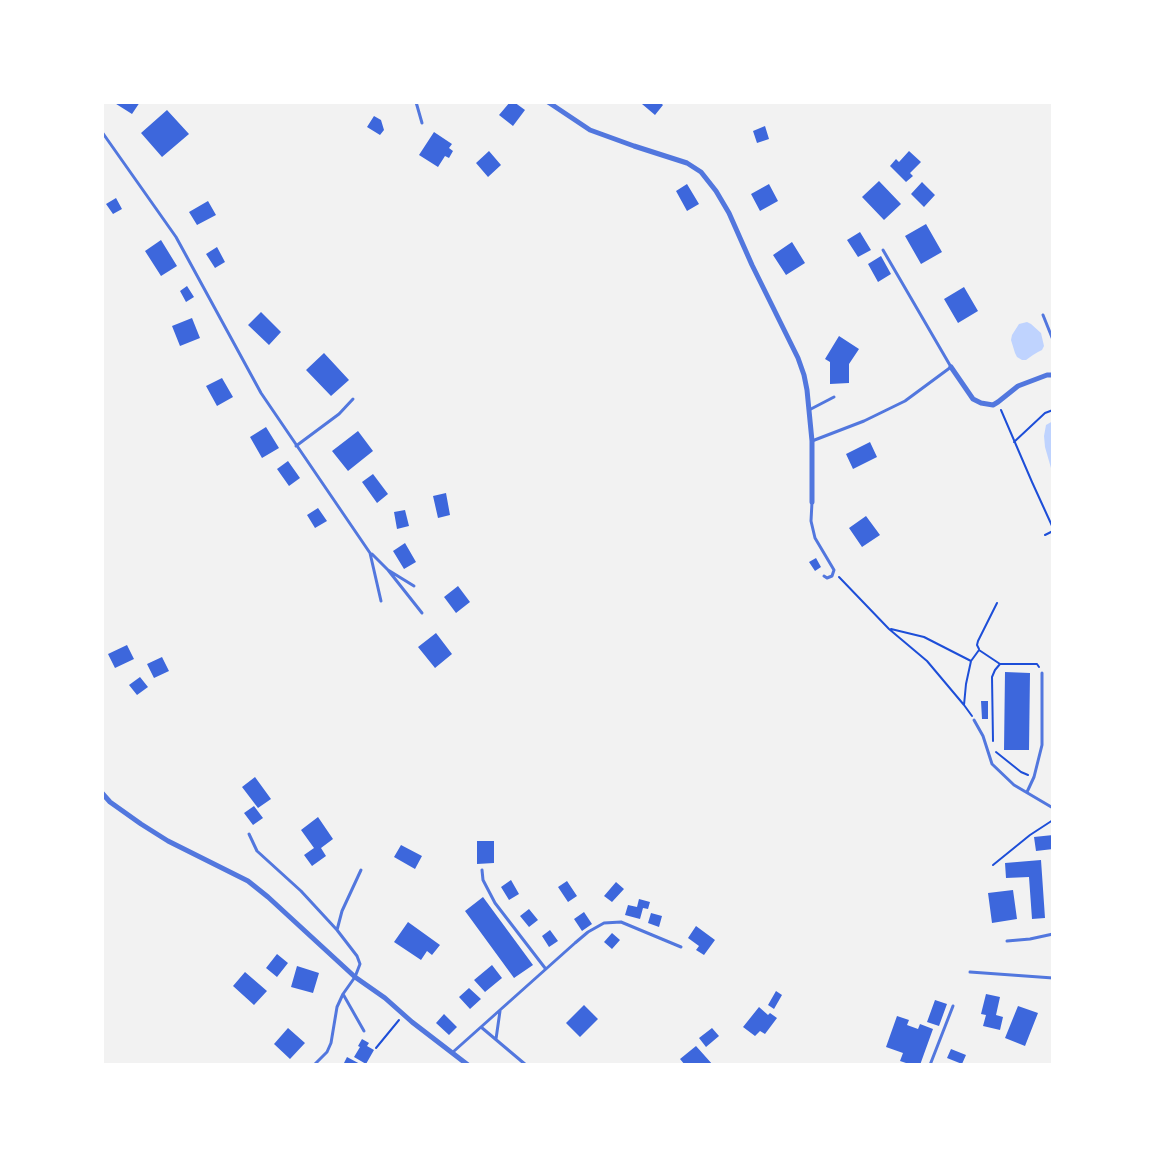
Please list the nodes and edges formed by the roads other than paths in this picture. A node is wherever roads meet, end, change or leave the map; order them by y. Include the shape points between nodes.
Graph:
1 (416, 102) edge
2 (548, 102) edge
3 (422, 123) dead end
4 (102, 132) edge
5 (883, 250) dead end
6 (1043, 315) dead end
7 (1053, 340) edge
8 (951, 367) junction
9 (1053, 375) edge
10 (834, 397) dead end
11 (353, 399) dead end
12 (809, 410) junction
13 (812, 441) junction
14 (296, 446) junction
15 (812, 502) joint
16 (370, 553) junction
17 (388, 570) junction
18 (824, 576) dead end
19 (414, 586) dead end
20 (381, 601) dead end
21 (422, 613) dead end
22 (1042, 673) road end
23 (974, 720) road end
24 (102, 793) edge
25 (1027, 793) junction
26 (1053, 808) edge
27 (249, 834) dead end
28 (361, 870) dead end
29 (482, 870) dead end
30 (337, 930) junction
31 (1053, 934) edge
32 (1007, 941) dead end
33 (681, 947) dead end
34 (545, 968) junction
35 (970, 972) dead end
36 (355, 977) junction
37 (1053, 978) edge
38 (343, 994) junction
39 (953, 1006) dead end
40 (500, 1009) junction
41 (481, 1027) junction
42 (364, 1031) dead end
43 (496, 1039) junction
44 (452, 1053) junction
45 (314, 1065) edge
46 (468, 1065) edge
47 (526, 1065) edge
48 (930, 1065) edge

1 - 3 lane
2 - 12 street via 590,130 687,163 701,172 729,213 798,358
4 - 14 lane via 176,237 261,393
5 - 8 lane
6 - 7 lane
8 - 9 street via 973,399 993,405 1018,386
8 - 13 lane via 905,400
10 - 12 lane
11 - 14 lane
12 - 13 street
13 - 15 street
14 - 16 lane
15 - 18 lane via 815,538 834,570 832,576
16 - 17 lane
16 - 20 lane
17 - 19 lane
17 - 21 lane
22 - 25 lane via 1042,745
23 - 25 lane via 992,764
24 - 36 street via 168,841 248,882
25 - 26 lane
27 - 30 lane via 257,851
28 - 30 lane
29 - 34 lane via 495,903
30 - 36 lane via 357,956 360,964
31 - 32 lane
33 - 34 lane via 621,922 604,923
34 - 40 lane
35 - 37 lane
36 - 38 lane
36 - 44 street
38 - 42 lane
38 - 45 lane via 331,1043
39 - 48 lane
40 - 41 lane
40 - 43 lane
41 - 43 lane
41 - 44 lane
43 - 47 lane
44 - 46 street

